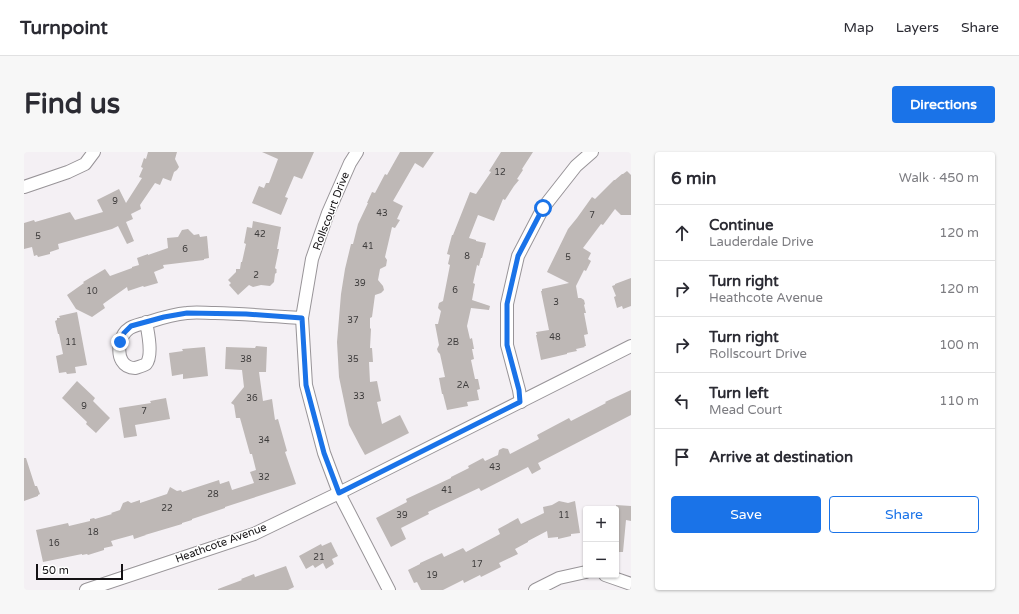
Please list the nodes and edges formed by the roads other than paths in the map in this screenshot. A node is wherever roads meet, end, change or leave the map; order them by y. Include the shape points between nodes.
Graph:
1 (94, 152) edge
2 (356, 152) edge
3 (592, 152) edge
4 (24, 187) edge
5 (302, 318) junction
6 (146, 322) dead end
7 (631, 346) edge
8 (520, 402) junction
9 (339, 493) junction
10 (583, 573) edge
11 (614, 578) edge
12 (631, 584) edge
13 (86, 590) edge
14 (389, 590) edge
15 (535, 590) edge

1 - 4 street via 85,164
2 - 5 street, Rollscourt Drive via 328,213 312,259
3 - 8 street via 576,166 543,208 518,256 507,304 507,345
5 - 6 street via 187,313
5 - 9 street, Rollscourt Drive via 306,385 324,453
7 - 8 street, Heathcote Avenue
8 - 9 street, Heathcote Avenue
9 - 13 street, Heathcote Avenue via 254,534
9 - 14 street, Rollscourt Drive
10 - 15 street via 559,578
11 - 12 street

